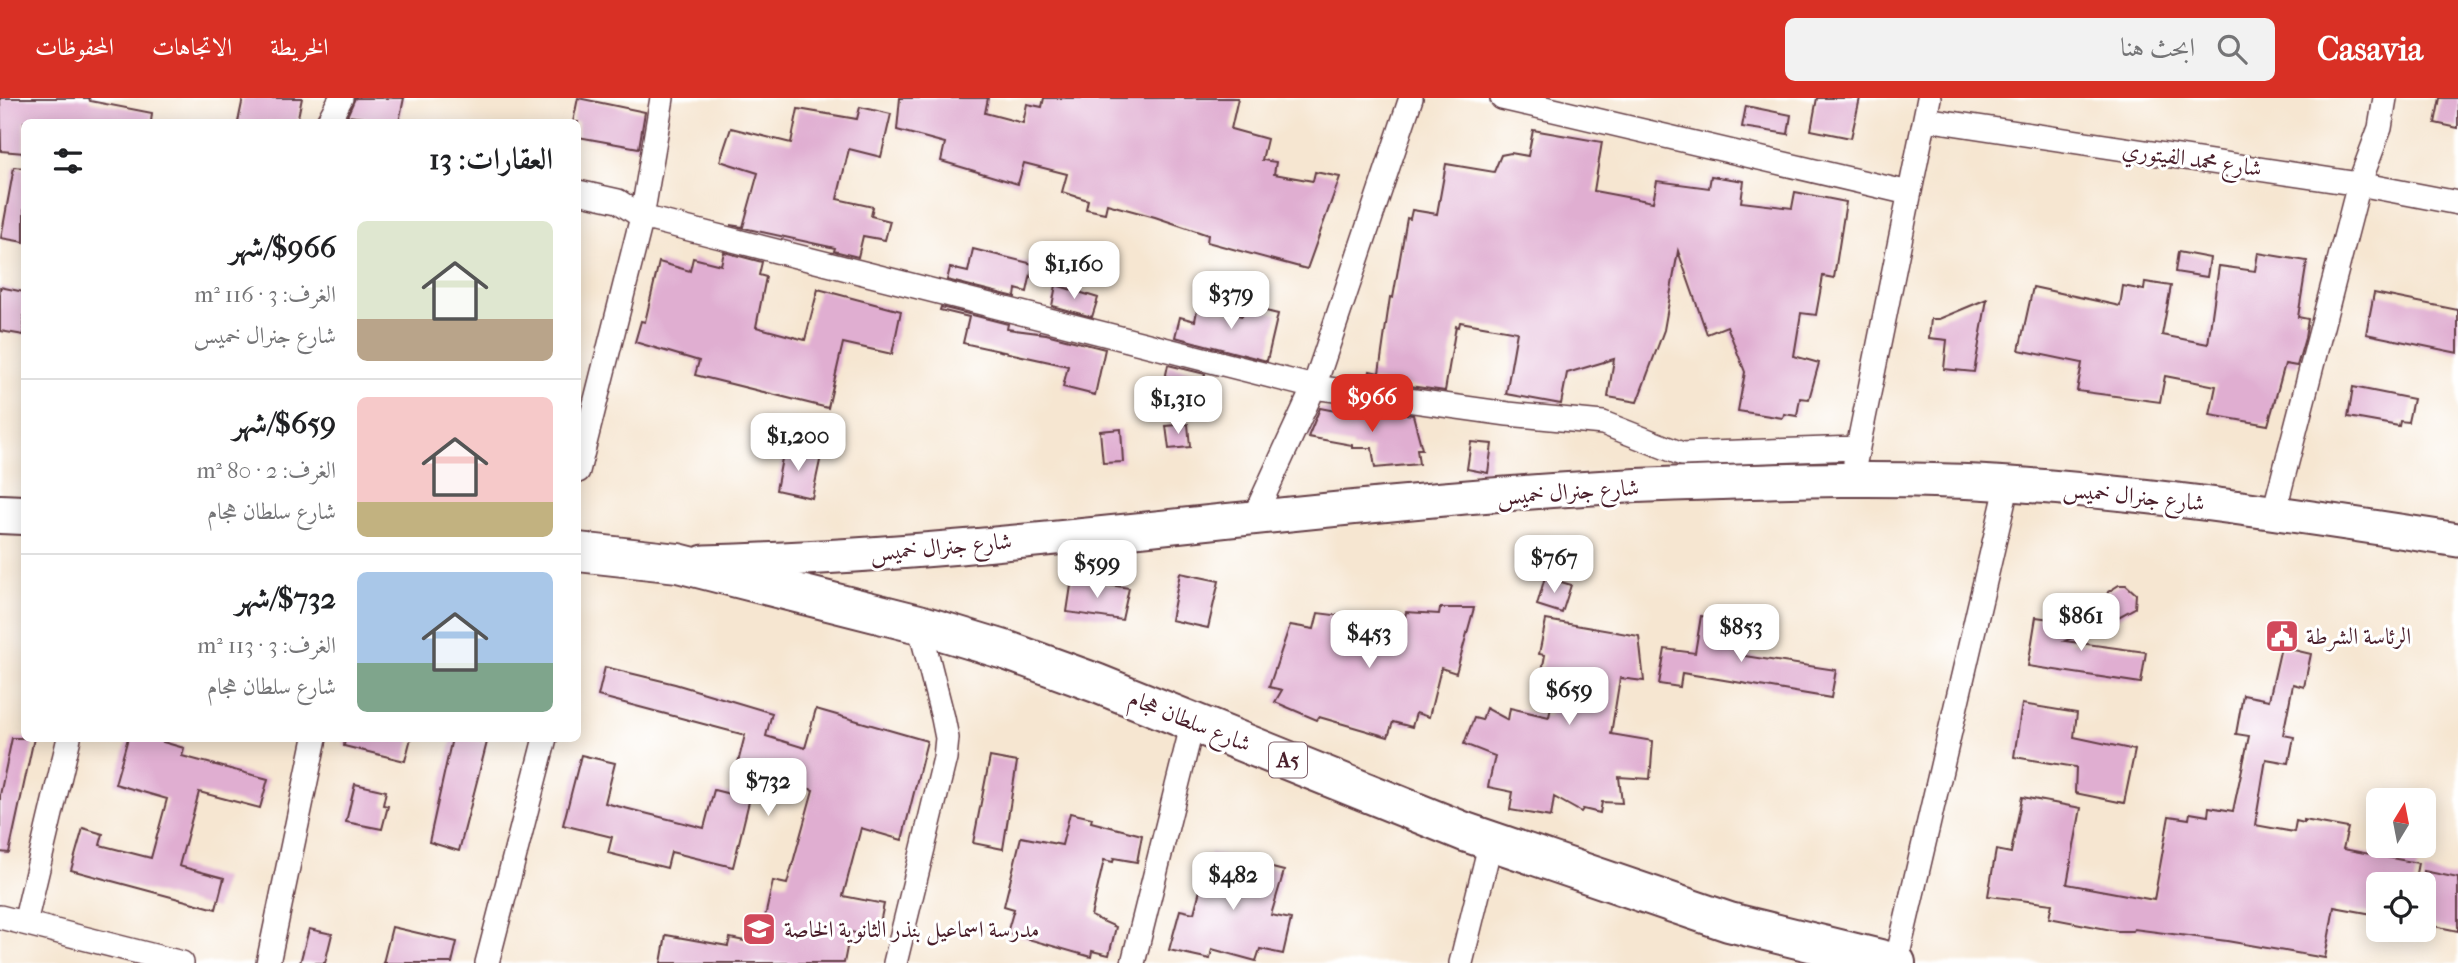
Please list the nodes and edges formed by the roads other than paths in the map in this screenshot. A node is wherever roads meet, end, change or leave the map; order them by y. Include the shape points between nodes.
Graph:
1 (341, 98) edge
2 (662, 98) edge
3 (1411, 98) edge
4 (1502, 98) edge
5 (2385, 98) edge
6 (1927, 109) edge
7 (330, 119) edge
8 (2359, 184) junction
9 (581, 193) edge
10 (1909, 193) junction
11 (2458, 203) edge
12 (642, 217) junction
13 (1314, 387) junction
14 (1856, 448) junction
15 (581, 459) edge
16 (1852, 481) junction
17 (2008, 483) junction
18 (2274, 512) junction
19 (0, 514) edge
20 (21, 515) edge
21 (1254, 517) junction
22 (2458, 540) edge
23 (581, 552) edge
24 (678, 563) junction
25 (919, 624) junction
26 (1193, 722) junction
27 (68, 742) edge
28 (314, 742) edge
29 (544, 742) edge
30 (1491, 841) junction
31 (0, 917) edge
32 (25, 923) junction
33 (1812, 954) edge
34 (182, 963) edge
35 (268, 963) edge
36 (488, 963) edge
37 (895, 963) edge
38 (1133, 963) edge
39 (1461, 963) edge
40 (1896, 963) edge

1 - 7 street
2 - 12 street
3 - 13 street
4 - 10 street
5 - 8 street via 2380,128
6 - 8 street, شارع محمد الفيتوري
6 - 10 street
8 - 11 street, شارع محمد الفيتوري
8 - 18 street
9 - 12 street via 618,201
10 - 14 street
12 - 13 street
12 - 15 street
13 - 14 street via 1603,423 1682,454
13 - 21 street
14 - 16 street
16 - 17 main road, شارع جنرال خميس / A5
16 - 21 main road, شارع جنرال خميس / A5 via 1672,484
17 - 18 main road, شارع جنرال خميس / A5
17 - 40 street
18 - 22 main road, شارع جنرال خميس / A5
19 - 20 highway
21 - 24 main road, شارع جنرال خميس / A5 via 855,555
23 - 24 highway, A5
24 - 25 highway, شارع سلطان هجام / A5
25 - 26 highway, شارع سلطان هجام / A5 via 1008,651
25 - 37 street via 947,738
26 - 30 highway, شارع سلطان هجام / A5
26 - 38 street
27 - 32 street
28 - 35 street
29 - 36 street
30 - 33 highway, شارع سلطان هجام / A5
30 - 39 street
31 - 32 street
32 - 34 street
33 - 40 highway, شارع سلطان هجام / A5

